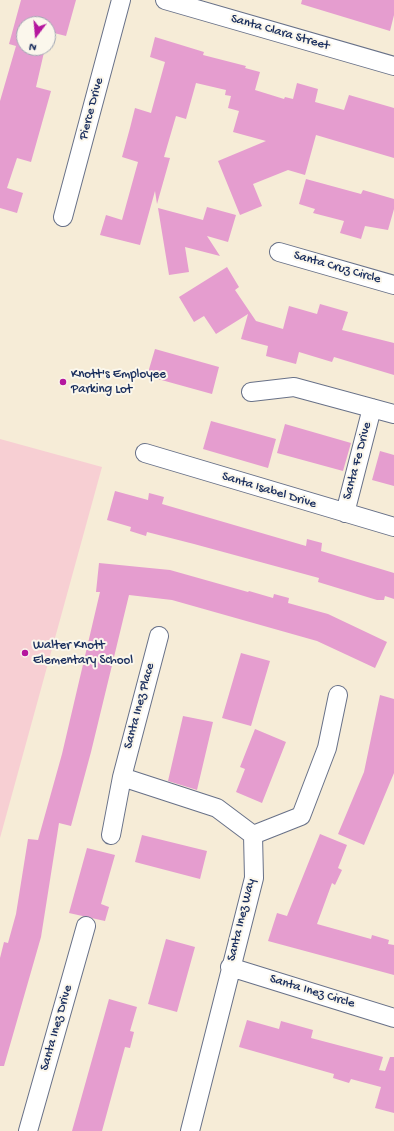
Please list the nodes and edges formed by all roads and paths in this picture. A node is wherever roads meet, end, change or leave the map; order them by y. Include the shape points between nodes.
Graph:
1 (121, 0) edge
2 (165, 0) edge
3 (394, 66) edge
4 (63, 217) dead end
5 (279, 252) dead end
6 (394, 285) edge
7 (251, 392) dead end
8 (372, 408) junction
9 (394, 414) edge
10 (145, 453) dead end
11 (344, 513) junction
12 (394, 527) edge
13 (159, 636) dead end
14 (338, 695) dead end
15 (122, 777) junction
16 (111, 835) dead end
17 (253, 835) junction
18 (86, 926) dead end
19 (230, 967) junction
20 (394, 1018) edge
21 (29, 1131) edge
22 (190, 1131) edge

1 - 4 street, Pierce Drive
2 - 3 street, Santa Clara Street
5 - 6 street, Santa Cruz Circle
7 - 8 street via 294,387
8 - 9 street
8 - 11 street, Santa Fe Drive
10 - 11 street, Santa Isabel Drive
11 - 12 street, Santa Isabel Drive
13 - 15 street, Santa Inez Place
14 - 17 street via 327,748 301,816
15 - 16 street, Santa Inez Place
15 - 17 street via 217,808
17 - 19 street, Santa Inez Way via 254,878
18 - 21 street, Santa Inez Drive
19 - 20 street, Santa Inez Circle
19 - 22 street, Santa Inez Way

